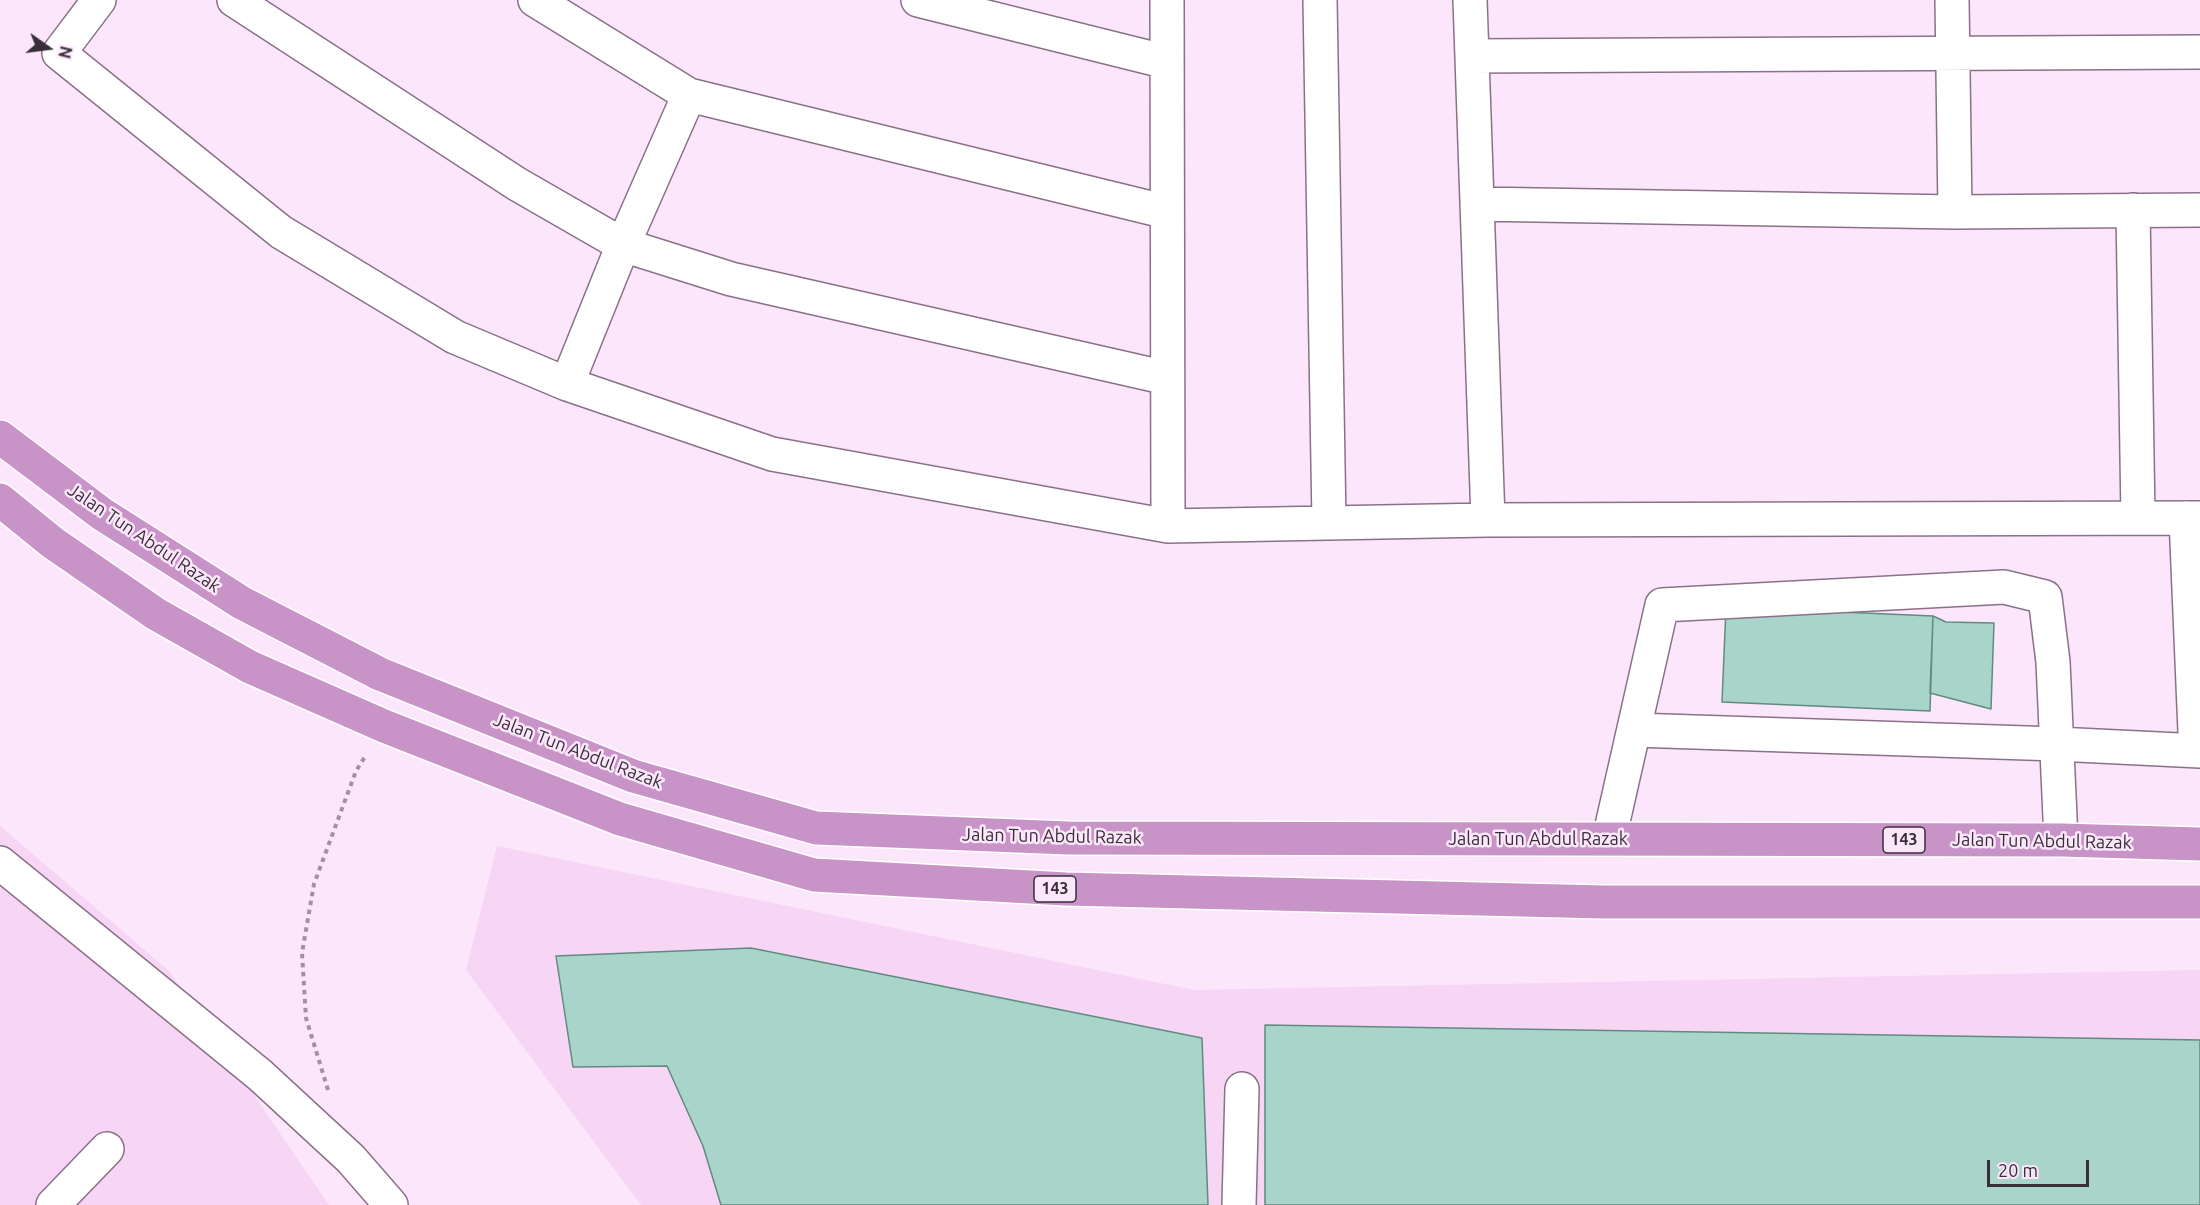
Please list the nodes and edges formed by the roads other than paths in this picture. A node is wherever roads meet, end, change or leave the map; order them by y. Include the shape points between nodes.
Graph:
1 (99, 0) edge
2 (234, 0) edge
3 (535, 0) edge
4 (918, 0) edge
5 (1167, 0) edge
6 (1320, 0) edge
7 (1470, 0) edge
8 (1952, 0) edge
9 (2200, 52) edge
10 (1952, 54) junction
11 (1472, 56) junction
12 (1167, 62) junction
13 (689, 94) junction
14 (1477, 204) junction
15 (2133, 210) junction
16 (2200, 210) edge
17 (1167, 212) junction
18 (1955, 212) junction
19 (623, 245) junction
20 (1167, 378) junction
21 (567, 384) junction
22 (0, 437) edge
23 (0, 500) edge
24 (2138, 517) junction
25 (2193, 518) edge
26 (1488, 520) junction
27 (1329, 522) junction
28 (1168, 526) junction
29 (1634, 730) junction
30 (2200, 738) edge
31 (2057, 744) junction
32 (2200, 751) edge
33 (1609, 839) junction
34 (2061, 840) junction
35 (2200, 844) edge
36 (0, 863) edge
37 (2200, 902) edge
38 (1242, 1089) dead end
39 (107, 1149) dead end
40 (53, 1205) edge
41 (391, 1205) edge
42 (1239, 1205) edge

1 - 21 street via 59,53 281,232 455,337
2 - 19 street via 517,184
3 - 13 street
4 - 12 street
5 - 12 street
6 - 27 street
7 - 11 street
8 - 10 street
9 - 10 street
10 - 11 street
10 - 18 street
11 - 14 street
12 - 17 street
13 - 17 street
13 - 19 street
14 - 18 street
14 - 26 street
15 - 16 street
15 - 18 street
15 - 24 street
17 - 20 street
19 - 20 street via 730,279
19 - 21 street
20 - 28 street
21 - 28 street via 772,454
22 - 33 highway, Jalan Tun Abdul Razak / 143 via 102,514 243,603 380,674 633,776 816,828 1068,838
23 - 37 highway, 143 via 53,543 156,614 250,667 384,726 620,819 814,875 1066,889 1604,902
24 - 25 street
24 - 26 street
25 - 30 street via 2195,732
26 - 27 street
27 - 28 street
29 - 31 street
29 - 31 street via 1662,605 2004,587 2045,597
29 - 33 street
31 - 32 street
31 - 34 street
33 - 34 highway, Jalan Tun Abdul Razak / 143
34 - 35 highway, Jalan Tun Abdul Razak / 143
36 - 41 street via 260,1075 351,1159
38 - 42 street
39 - 40 street

